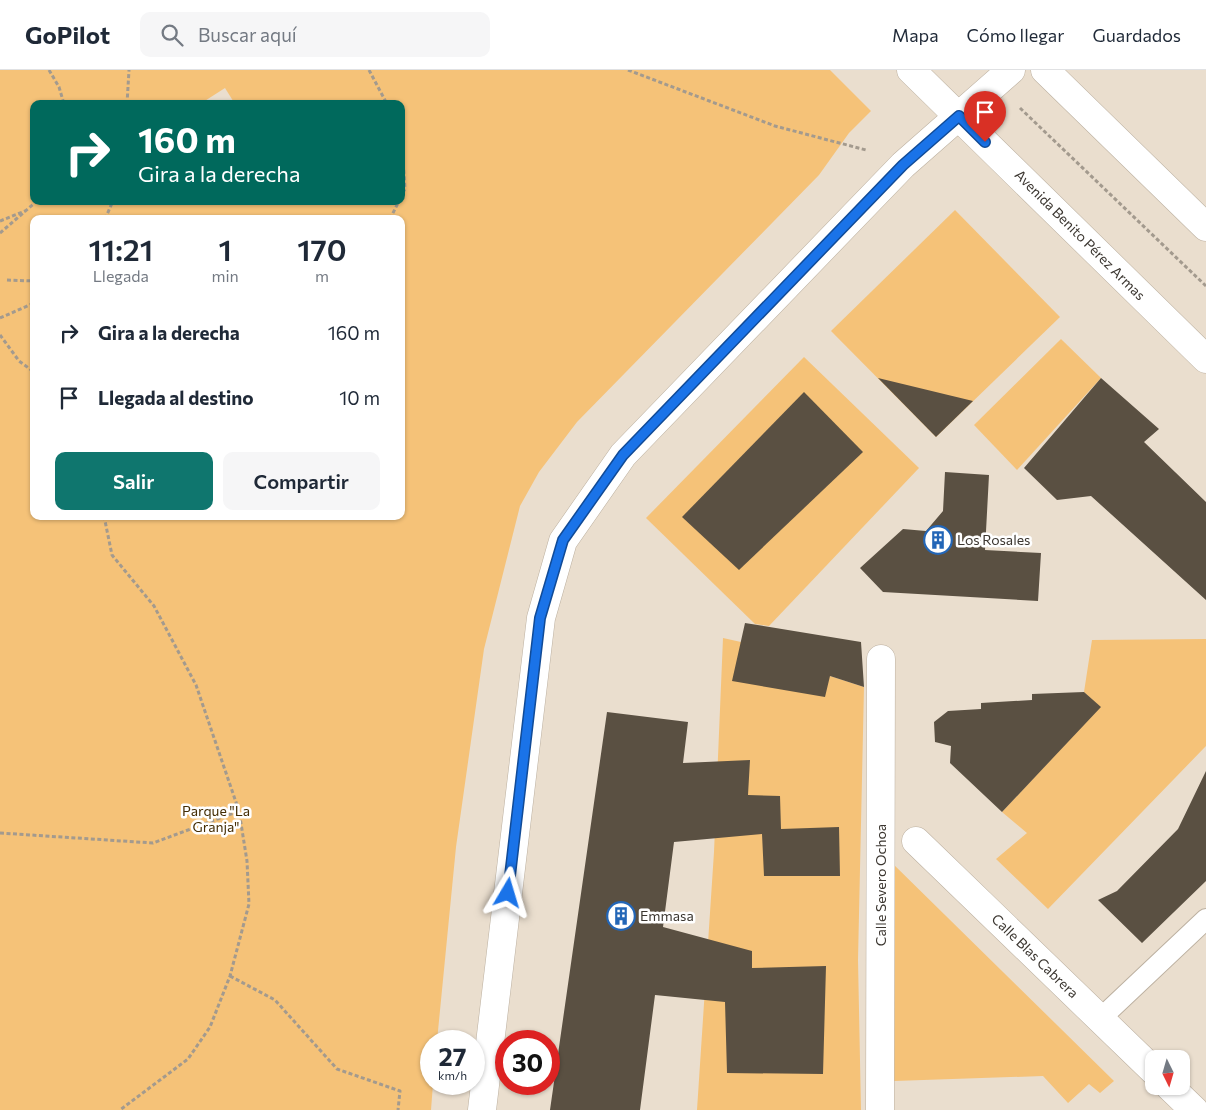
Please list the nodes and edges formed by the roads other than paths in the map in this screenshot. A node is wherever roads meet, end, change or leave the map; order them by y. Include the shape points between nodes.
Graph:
1 (911, 70) edge
2 (1045, 70) edge
3 (1003, 77) edge
4 (959, 116) junction
5 (1206, 227) edge
6 (1206, 359) edge
7 (881, 659) dead end
8 (916, 841) dead end
9 (1206, 919) edge
10 (1100, 1019) junction
11 (1145, 1062) edge
12 (1179, 1095) edge
13 (482, 1110) edge
14 (880, 1110) edge
15 (1194, 1110) edge

1 - 4 street, Avenida Benito Pérez Armas
2 - 5 street
3 - 4 street
4 - 6 street, Avenida Benito Pérez Armas
4 - 13 street via 903,165 623,455 563,540 540,618
7 - 14 street, Calle Severo Ochoa
8 - 10 street, Calle Blas Cabrera
9 - 10 lane
10 - 11 street, Calle Blas Cabrera
12 - 15 street

